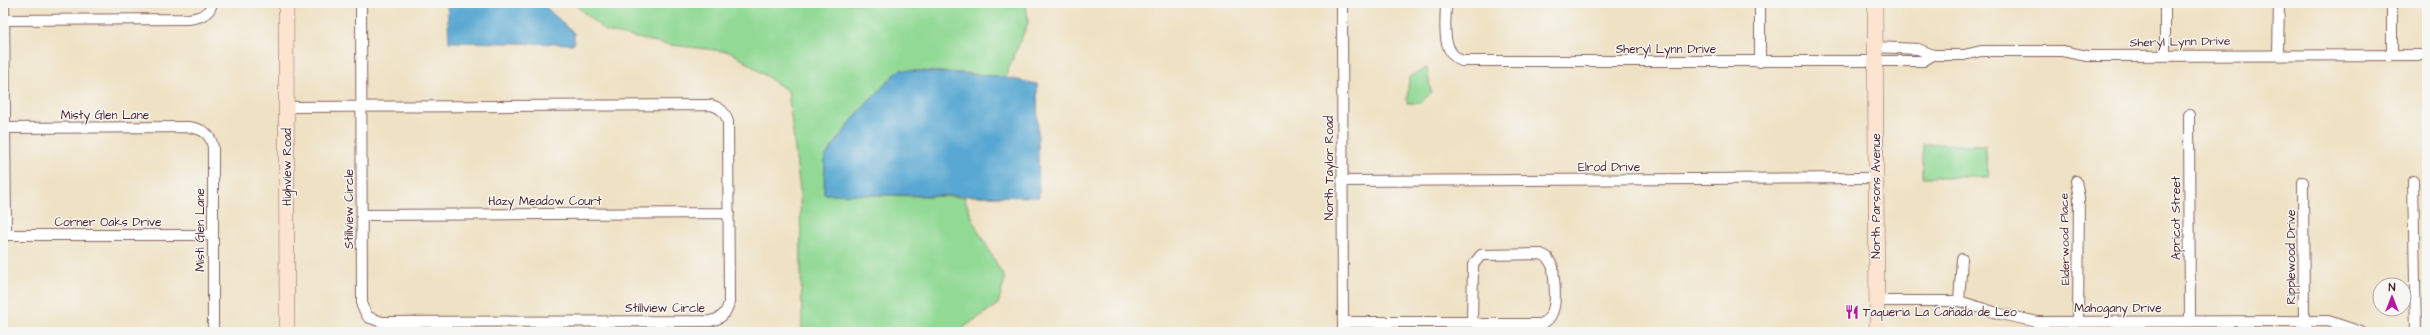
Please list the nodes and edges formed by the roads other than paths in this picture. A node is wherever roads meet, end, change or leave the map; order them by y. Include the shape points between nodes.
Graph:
1 (4, 3) edge
2 (212, 3) edge
3 (286, 3) edge
4 (362, 3) edge
5 (1342, 3) edge
6 (1446, 3) edge
7 (1760, 3) edge
8 (1875, 3) edge
9 (2165, 3) edge
10 (2279, 3) edge
11 (2392, 3) edge
12 (4, 20) junction
13 (1875, 54) junction
14 (2165, 54) junction
15 (2278, 54) junction
16 (2427, 54) edge
17 (2392, 55) junction
18 (1760, 62) junction
19 (286, 107) junction
20 (362, 107) junction
21 (2189, 115) dead end
22 (5, 128) junction
23 (205, 131) joint
24 (1876, 178) junction
25 (1342, 181) junction
26 (2076, 181) dead end
27 (2413, 181) dead end
28 (2303, 182) dead end
29 (729, 213) junction
30 (362, 215) junction
31 (5, 235) edge
32 (213, 235) junction
33 (1962, 259) dead end
34 (1877, 301) junction
35 (1959, 301) junction
36 (2190, 320) junction
37 (2078, 321) junction
38 (2304, 321) junction
39 (1472, 322) junction
40 (1343, 327) edge
41 (213, 332) edge
42 (287, 332) edge
43 (1877, 332) edge
44 (2308, 332) edge
45 (2361, 332) edge
46 (2416, 332) edge

1 - 12 street
2 - 12 street via 205,14 199,18 188,19
3 - 19 street, Highview Road
4 - 20 street
5 - 25 street, North Taylor Road
6 - 18 street, Sheryl Lynn Drive via 1446,44 1451,55 1462,61
7 - 18 street
8 - 13 street, North Parsons Avenue
9 - 14 street
10 - 15 street
11 - 17 street
12 - 22 street
13 - 14 street, Sheryl Lynn Drive via 1918,49 1933,55 2055,51 2087,56
13 - 18 street, Sheryl Lynn Drive
13 - 24 street, North Parsons Avenue
14 - 15 street, Sheryl Lynn Drive
15 - 17 street, Sheryl Lynn Drive
16 - 17 street, Sheryl Lynn Drive
19 - 20 street, Stillview Circle
19 - 42 street, Highview Road
20 - 29 street, Stillview Circle via 717,107 728,122
20 - 30 street, Stillview Circle
21 - 36 street, Apricot Street
22 - 23 street, Misty Glen Lane via 188,127
22 - 31 street
23 - 32 street, Misti Glen Lane via 211,138 213,147
24 - 25 street, Elrod Drive
24 - 34 street, North Parsons Avenue
25 - 40 street, North Taylor Road
26 - 37 street, Elderwood Place via 2079,198
27 - 46 street
28 - 38 street, Ripplewood Drive
29 - 30 street, Hazy Meadow Court
29 - 30 street, Stillview Circle via 729,303 727,310 717,319 702,321 373,320 362,306
31 - 32 street, Corner Oaks Drive
32 - 41 street, Misti Glen Lane
33 - 35 street
34 - 35 street, Mahogany Drive
34 - 43 street, North Parsons Avenue
35 - 37 street, Mahogany Drive via 2017,319 2038,322
36 - 37 street, Mahogany Drive
36 - 38 street, Mahogany Drive
38 - 44 street, Ripplewood Drive
38 - 45 street, Mahogany Drive via 2335,323
39 - 39 street via 1548,322 1554,312 1553,267 1550,261 1541,254 1481,255 1473,265
39 - 40 street

